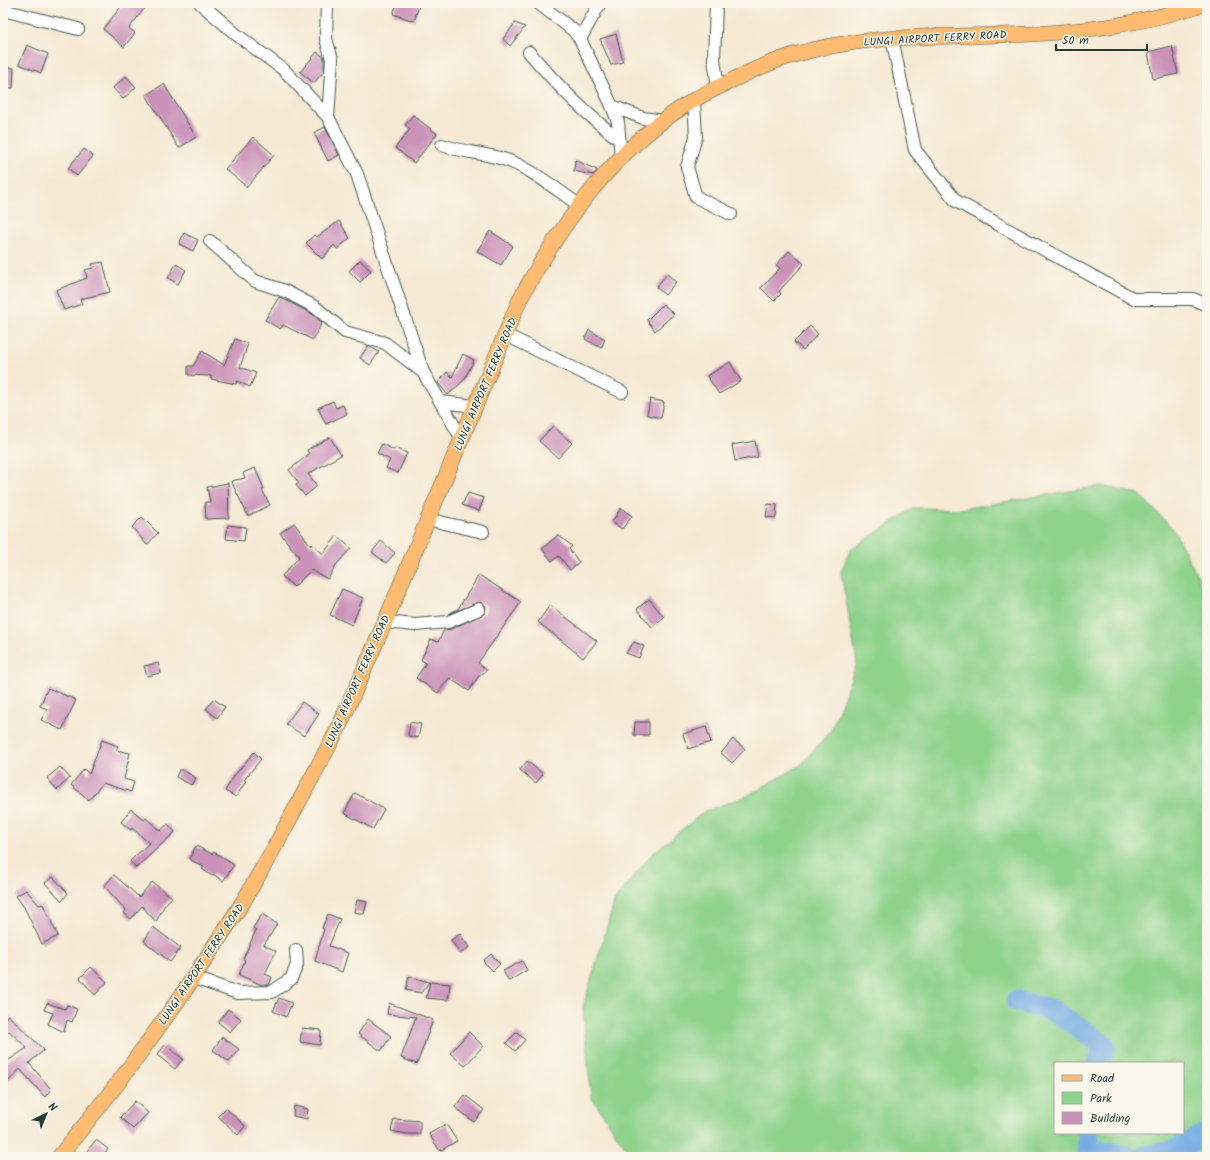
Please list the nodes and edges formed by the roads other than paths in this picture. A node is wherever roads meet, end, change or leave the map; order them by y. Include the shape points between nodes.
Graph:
1 (200, 3) edge
2 (327, 3) edge
3 (538, 3) edge
4 (600, 3) edge
5 (716, 3) edge
6 (1207, 4) edge
7 (3, 10) edge
8 (78, 29) dead end
9 (892, 38) junction
10 (580, 39) junction
11 (529, 52) dead end
12 (718, 88) junction
13 (694, 100) junction
14 (612, 106) junction
15 (328, 117) junction
16 (663, 121) junction
17 (619, 139) junction
18 (442, 145) dead end
19 (620, 158) junction
20 (579, 205) junction
21 (731, 214) dead end
22 (210, 241) dead end
23 (1207, 305) edge
24 (504, 334) junction
25 (423, 372) junction
26 (622, 392) dead end
27 (441, 402) junction
28 (475, 406) junction
29 (462, 439) junction
30 (427, 519) junction
31 (483, 532) dead end
32 (479, 610) dead end
33 (385, 622) junction
34 (296, 950) dead end
35 (194, 978) junction
36 (59, 1157) edge

1 - 15 street via 237,36 284,70
2 - 15 street via 326,39 332,60
3 - 10 street via 573,30
4 - 10 street
5 - 12 street via 714,59
6 - 9 main road, LUNGI AIRPORT FERRY ROAD via 1133,23 1046,33
7 - 8 street
9 - 12 main road, LUNGI AIRPORT FERRY ROAD via 799,52 758,67
9 - 23 street via 915,150 956,200 1134,299 1193,299
10 - 14 street
11 - 17 street via 551,78 596,122
12 - 13 main road, LUNGI AIRPORT FERRY ROAD
13 - 16 main road, LUNGI AIRPORT FERRY ROAD
13 - 21 street via 696,137 687,167 696,197
14 - 16 street via 643,118
14 - 17 street via 618,122
15 - 25 street via 357,174
16 - 19 main road, LUNGI AIRPORT FERRY ROAD
17 - 19 street
18 - 20 street via 503,159 539,177
19 - 20 main road, LUNGI AIRPORT FERRY ROAD
20 - 24 main road, LUNGI AIRPORT FERRY ROAD via 541,259
22 - 25 street via 254,281 285,291 315,307 345,332 385,343
24 - 26 street
24 - 28 main road, LUNGI AIRPORT FERRY ROAD
25 - 27 street
27 - 28 street
27 - 29 street
28 - 29 main road, LUNGI AIRPORT FERRY ROAD
29 - 30 main road, LUNGI AIRPORT FERRY ROAD
30 - 31 street
30 - 33 main road, LUNGI AIRPORT FERRY ROAD
32 - 33 street via 448,622 415,625
33 - 35 main road, LUNGI AIRPORT FERRY ROAD via 339,727 278,841 243,902
34 - 35 street via 297,965 291,979 272,992 238,993
35 - 36 main road, LUNGI AIRPORT FERRY ROAD via 118,1083

